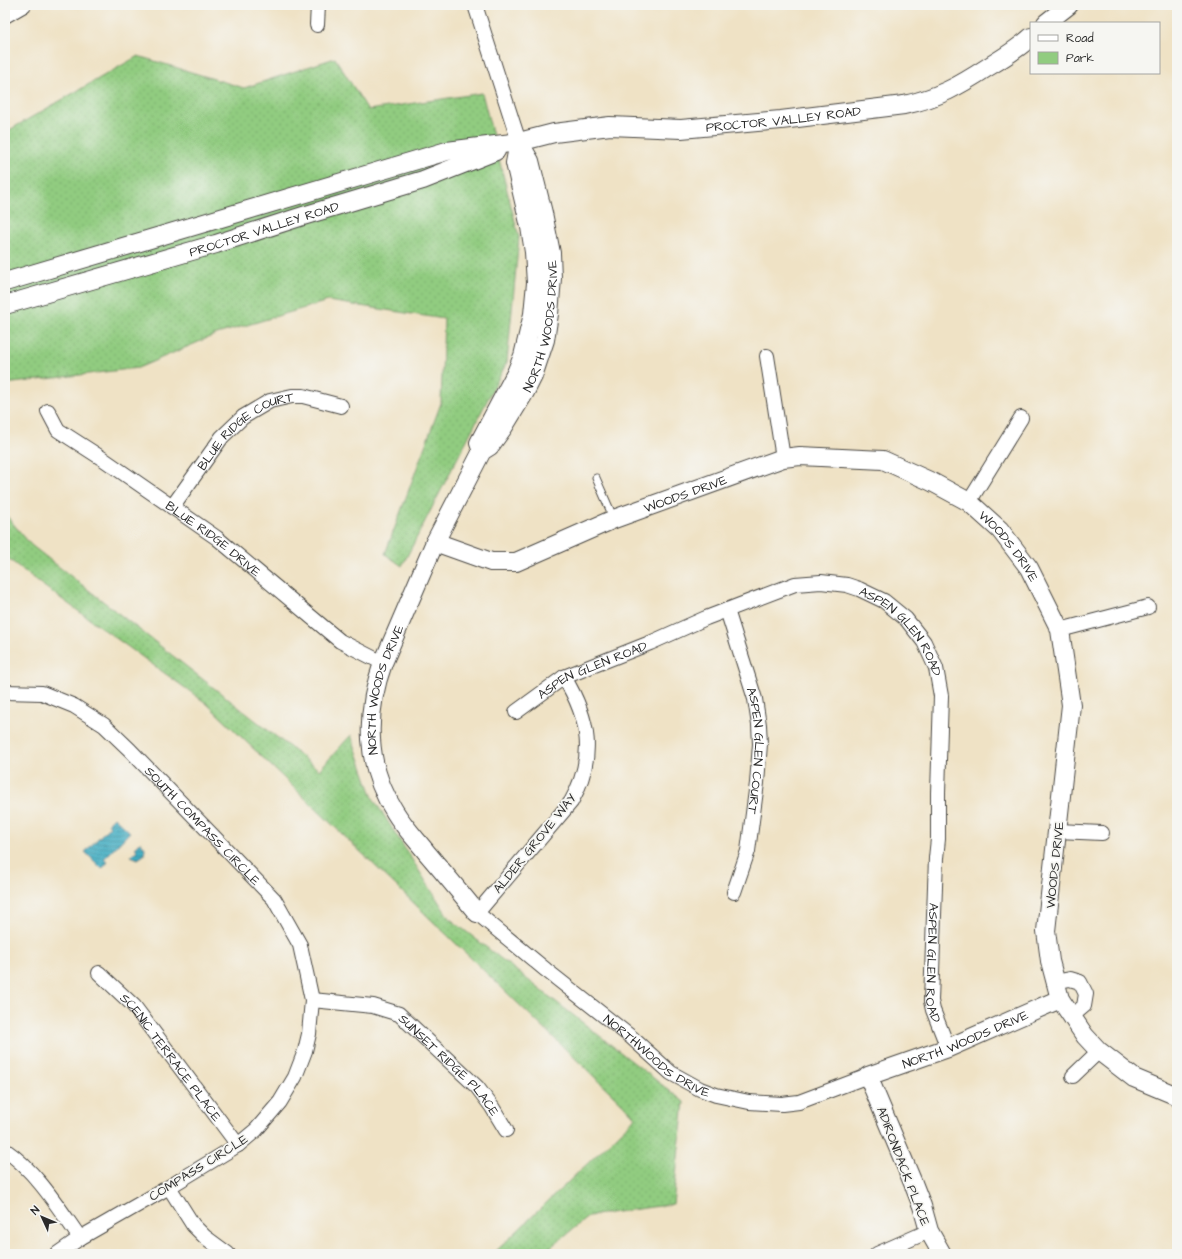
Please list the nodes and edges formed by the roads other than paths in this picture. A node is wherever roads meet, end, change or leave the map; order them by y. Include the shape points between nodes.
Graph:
1 (24, 5) edge
2 (318, 5) edge
3 (475, 5) edge
4 (1069, 5) edge
5 (5, 16) edge
6 (1047, 22) edge
7 (317, 25) dead end
8 (1030, 38) edge
9 (519, 142) junction
10 (5, 282) edge
11 (5, 305) edge
12 (767, 356) dead end
13 (341, 406) dead end
14 (48, 411) dead end
15 (1021, 418) dead end
16 (783, 458) junction
17 (596, 478) dead end
18 (969, 502) junction
19 (172, 507) junction
20 (614, 519) junction
21 (435, 542) junction
22 (1148, 607) dead end
23 (727, 610) junction
24 (1060, 630) junction
25 (383, 663) junction
26 (564, 677) junction
27 (5, 692) edge
28 (516, 712) dead end
29 (1058, 831) junction
30 (1102, 833) dead end
31 (734, 892) dead end
32 (477, 913) junction
33 (99, 973) dead end
34 (1058, 991) junction
35 (312, 1000) junction
36 (1071, 1016) junction
37 (948, 1048) junction
38 (1099, 1052) junction
39 (868, 1076) junction
40 (1073, 1076) dead end
41 (1177, 1096) edge
42 (506, 1130) dead end
43 (238, 1144) junction
44 (5, 1150) edge
45 (169, 1187) junction
46 (929, 1230) junction
47 (80, 1238) junction
48 (57, 1254) edge
49 (228, 1254) edge
50 (877, 1254) edge
51 (942, 1254) edge

1 - 5 street
2 - 7 street
3 - 9 street, NORTH WOODS DRIVE
4 - 6 street
8 - 9 street, PROCTOR VALLEY ROAD via 1019,48 960,86 930,99 904,105 681,129 610,126
9 - 10 street, PROCTOR VALLEY ROAD via 447,151
9 - 11 street, PROCTOR VALLEY ROAD via 423,180 216,244
9 - 21 street, NORTH WOODS DRIVE via 515,162 534,252 536,283 533,314 523,356 509,389 479,443 482,451
12 - 16 street
13 - 19 street, BLUE RIDGE COURT via 303,396 292,396 270,401 243,417 222,436
14 - 19 street, BLUE RIDGE DRIVE via 58,430
15 - 18 street
16 - 18 street, WOODS DRIVE via 800,456 883,460
16 - 20 street, WOODS DRIVE
17 - 20 lane
18 - 24 street, WOODS DRIVE via 1000,530 1029,568
19 - 25 street, BLUE RIDGE DRIVE via 217,538 340,641
20 - 21 street, WOODS DRIVE via 516,562 492,562
21 - 25 street, NORTH WOODS DRIVE
22 - 24 street
23 - 26 street, ASPEN GLEN ROAD
23 - 31 street, ASPEN GLEN COURT via 755,699 760,744 748,851
23 - 37 street, ASPEN GLEN ROAD via 795,584 821,582 847,585 872,594 896,609 916,630 930,654 936,668 941,696 931,1001
24 - 29 street, WOODS DRIVE via 1071,705
25 - 32 street, NORTH WOODS DRIVE via 370,713 371,747 379,780 404,826
26 - 28 street, ASPEN GLEN ROAD
26 - 32 street, ALDER GROVE WAY via 583,717 586,735 586,758 581,781 571,802
27 - 35 street, SOUTH COMPASS CIRCLE via 42,693 74,706 104,725 135,755 274,899 300,945
29 - 30 street
29 - 34 street, WOODS DRIVE via 1046,931
32 - 39 street, NORTHWOODS DRIVE via 609,1019 671,1073 700,1089 732,1099 782,1104 800,1102
33 - 43 street, SCENIC TERRACE PLACE via 134,1006
34 - 36 street, WOODS DRIVE
34 - 36 street via 1070,979 1080,982 1086,994 1084,1006
34 - 37 street, NORTH WOODS DRIVE
35 - 42 street, SUNSET RIDGE PLACE via 373,1006 399,1014 477,1087
35 - 43 street, COMPASS CIRCLE via 309,1034 295,1077 274,1110 256,1130
36 - 38 street, WOODS DRIVE
37 - 39 street, NORTH WOODS DRIVE
38 - 40 street
38 - 41 street, WOODS DRIVE via 1134,1078
39 - 46 street, ADIRONDACK PLACE via 913,1183
43 - 45 street, COMPASS CIRCLE
44 - 47 street via 41,1184
45 - 47 street, COMPASS CIRCLE
45 - 49 street via 193,1226
46 - 50 street
46 - 51 street, ADIRONDACK PLACE
47 - 48 street, COMPASS CIRCLE

